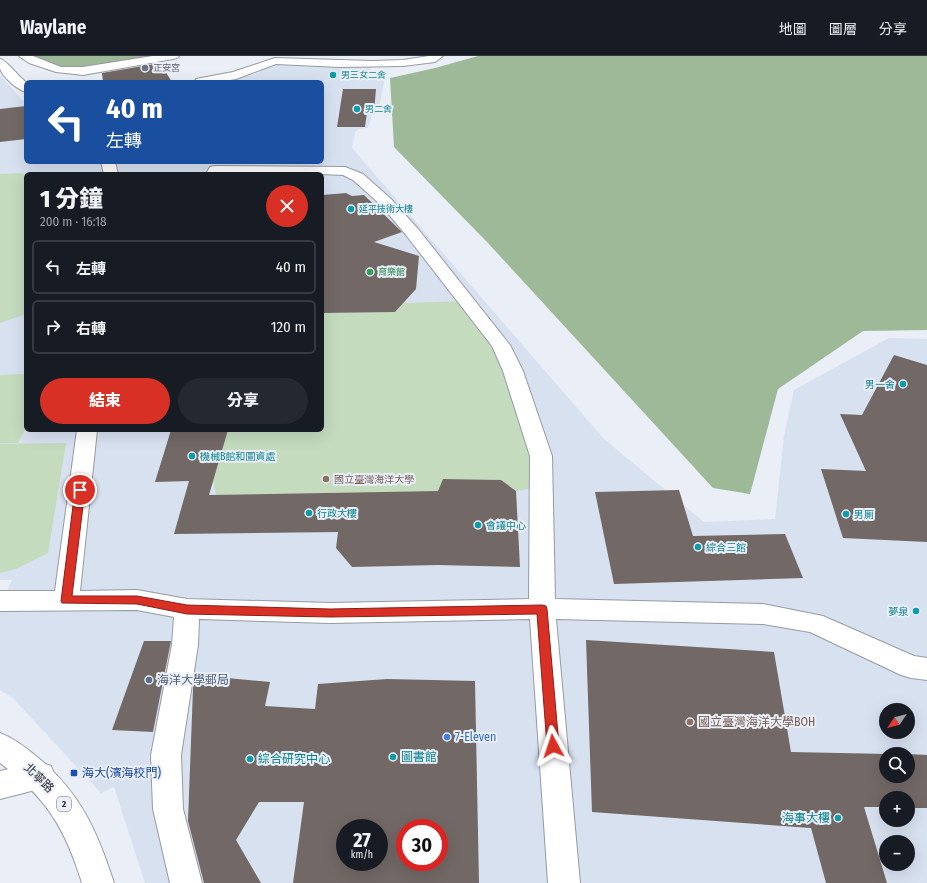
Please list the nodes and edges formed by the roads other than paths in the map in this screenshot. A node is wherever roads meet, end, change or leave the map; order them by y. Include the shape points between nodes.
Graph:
1 (25, 56) edge
2 (173, 56) edge
3 (437, 56) edge
4 (0, 62) edge
5 (210, 80) edge
6 (24, 86) edge
7 (302, 166) edge
8 (214, 172) edge
9 (87, 432) edge
10 (66, 601) junction
11 (1, 602) edge
12 (542, 609) junction
13 (187, 610) junction
14 (927, 669) edge
15 (0, 746) edge
16 (40, 776) junction
17 (0, 785) edge
18 (98, 883) edge
19 (186, 883) edge
20 (564, 883) edge

1 - 2 street via 60,70 83,71
3 - 5 street via 424,61 372,64 275,60 236,75
4 - 6 street
7 - 8 street
7 - 12 street via 345,171 358,177 386,202 501,345 513,371 541,456
9 - 10 street
10 - 11 street
10 - 13 street via 137,600
12 - 13 street via 330,613
12 - 14 street via 763,614 814,623 912,667
12 - 20 street
13 - 19 street via 185,645 166,755 168,809
15 - 16 street, 北寧路 / 2
16 - 17 street
16 - 18 street, 北寧路 / 2 via 57,794 82,835

